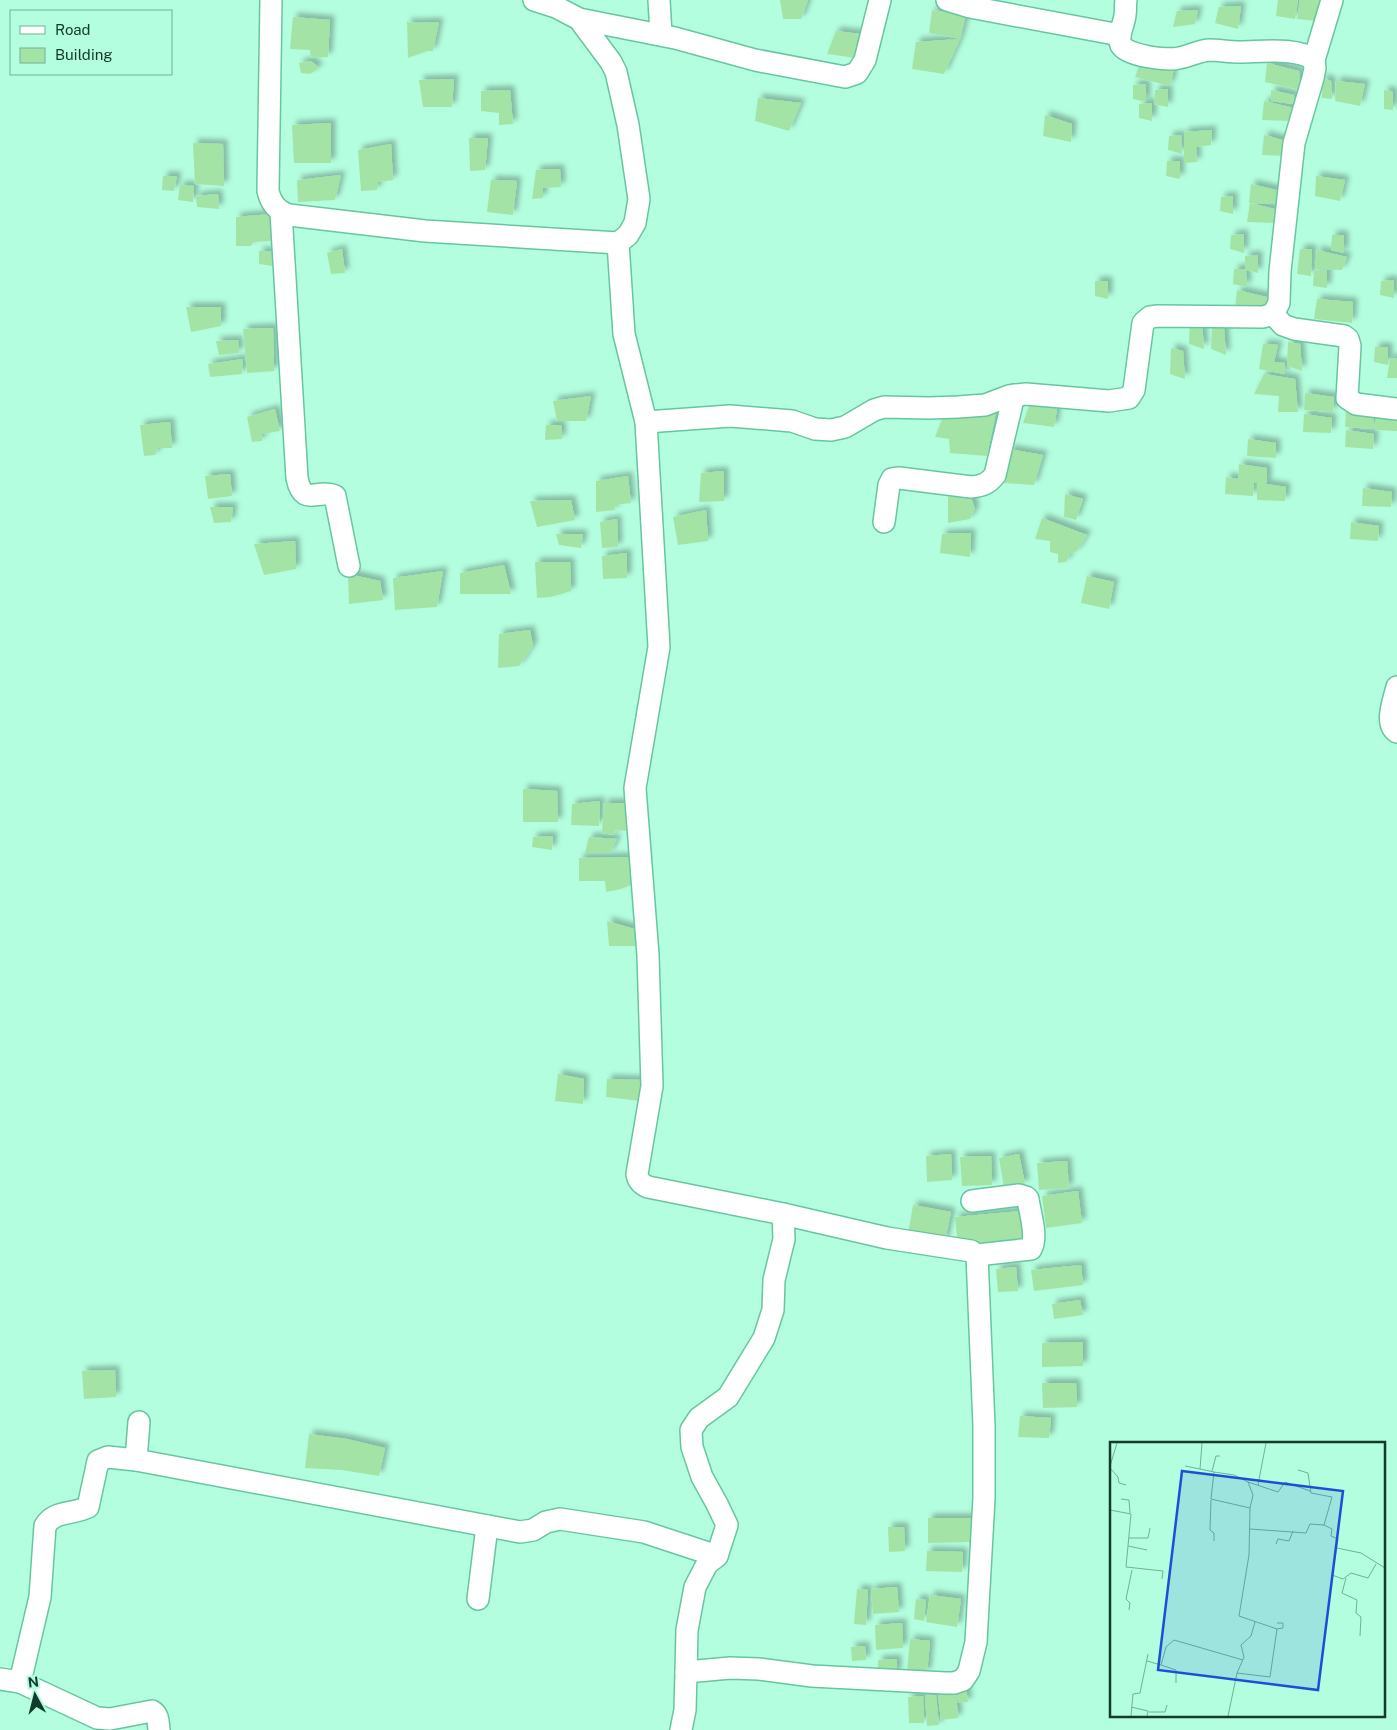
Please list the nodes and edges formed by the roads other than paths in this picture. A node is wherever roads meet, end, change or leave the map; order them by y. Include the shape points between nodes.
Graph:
1 (271, 0) edge
2 (534, 0) edge
3 (659, 0) edge
4 (880, 0) edge
5 (947, 0) edge
6 (1126, 0) edge
7 (1332, 0) edge
8 (579, 19) junction
9 (661, 35) junction
10 (1120, 35) junction
11 (1314, 60) junction
12 (281, 212) junction
13 (618, 242) junction
14 (1273, 314) junction
15 (1014, 395) junction
16 (1397, 409) edge
17 (646, 422) junction
18 (884, 522) dead end
19 (349, 566) dead end
20 (1397, 687) edge
21 (1397, 732) edge
22 (972, 1201) dead end
23 (783, 1214) junction
24 (977, 1255) junction
25 (139, 1422) dead end
26 (136, 1460) junction
27 (487, 1526) junction
28 (717, 1556) junction
29 (478, 1599) dead end
30 (686, 1672) junction
31 (10, 1681) edge
32 (159, 1730) edge
33 (681, 1730) edge

1 - 12 street via 268,190 270,200
2 - 8 street
3 - 9 street
4 - 9 street via 865,60 858,73 846,77 755,60
5 - 10 street
6 - 10 street
7 - 11 street
8 - 9 street
8 - 13 street via 616,72 628,126 640,203 628,235
10 - 11 street via 1122,46 1128,52 1165,60 1210,50 1306,54
11 - 14 street via 1313,78 1294,143 1280,271 1280,303
12 - 13 street via 425,231
12 - 19 street via 297,478 302,492 308,496 335,496
13 - 17 street via 624,334
14 - 15 street via 1263,317 1150,317 1144,323 1134,390 1129,398 1109,401
14 - 16 street via 1283,325 1294,329 1344,336 1350,346 1347,398 1356,404
15 - 17 street via 985,405 958,408 884,406 845,427 831,430 792,421 730,416
15 - 18 street via 995,475 990,481 971,487 892,479
17 - 23 street via 658,647 635,788 648,955 652,1086 638,1180 648,1187
20 - 21 street via 1390,722
22 - 24 street via 1019,1195 1026,1197 1033,1234 1031,1250
23 - 24 street via 887,1238 971,1251
23 - 28 street via 784,1240 774,1280 773,1310 764,1338 728,1397 699,1418 691,1430 692,1447 702,1477 726,1524
24 - 30 street via 984,1498 976,1642 969,1671 963,1680 945,1683 730,1668
25 - 26 street
26 - 27 street
26 - 31 street via 108,1457 98,1461 88,1507 54,1515 48,1520 40,1597
27 - 28 street via 527,1532 560,1519 644,1532
27 - 29 street
28 - 30 street via 707,1564 696,1587 686,1630
30 - 33 street
31 - 32 street via 97,1718 152,1712 158,1717

